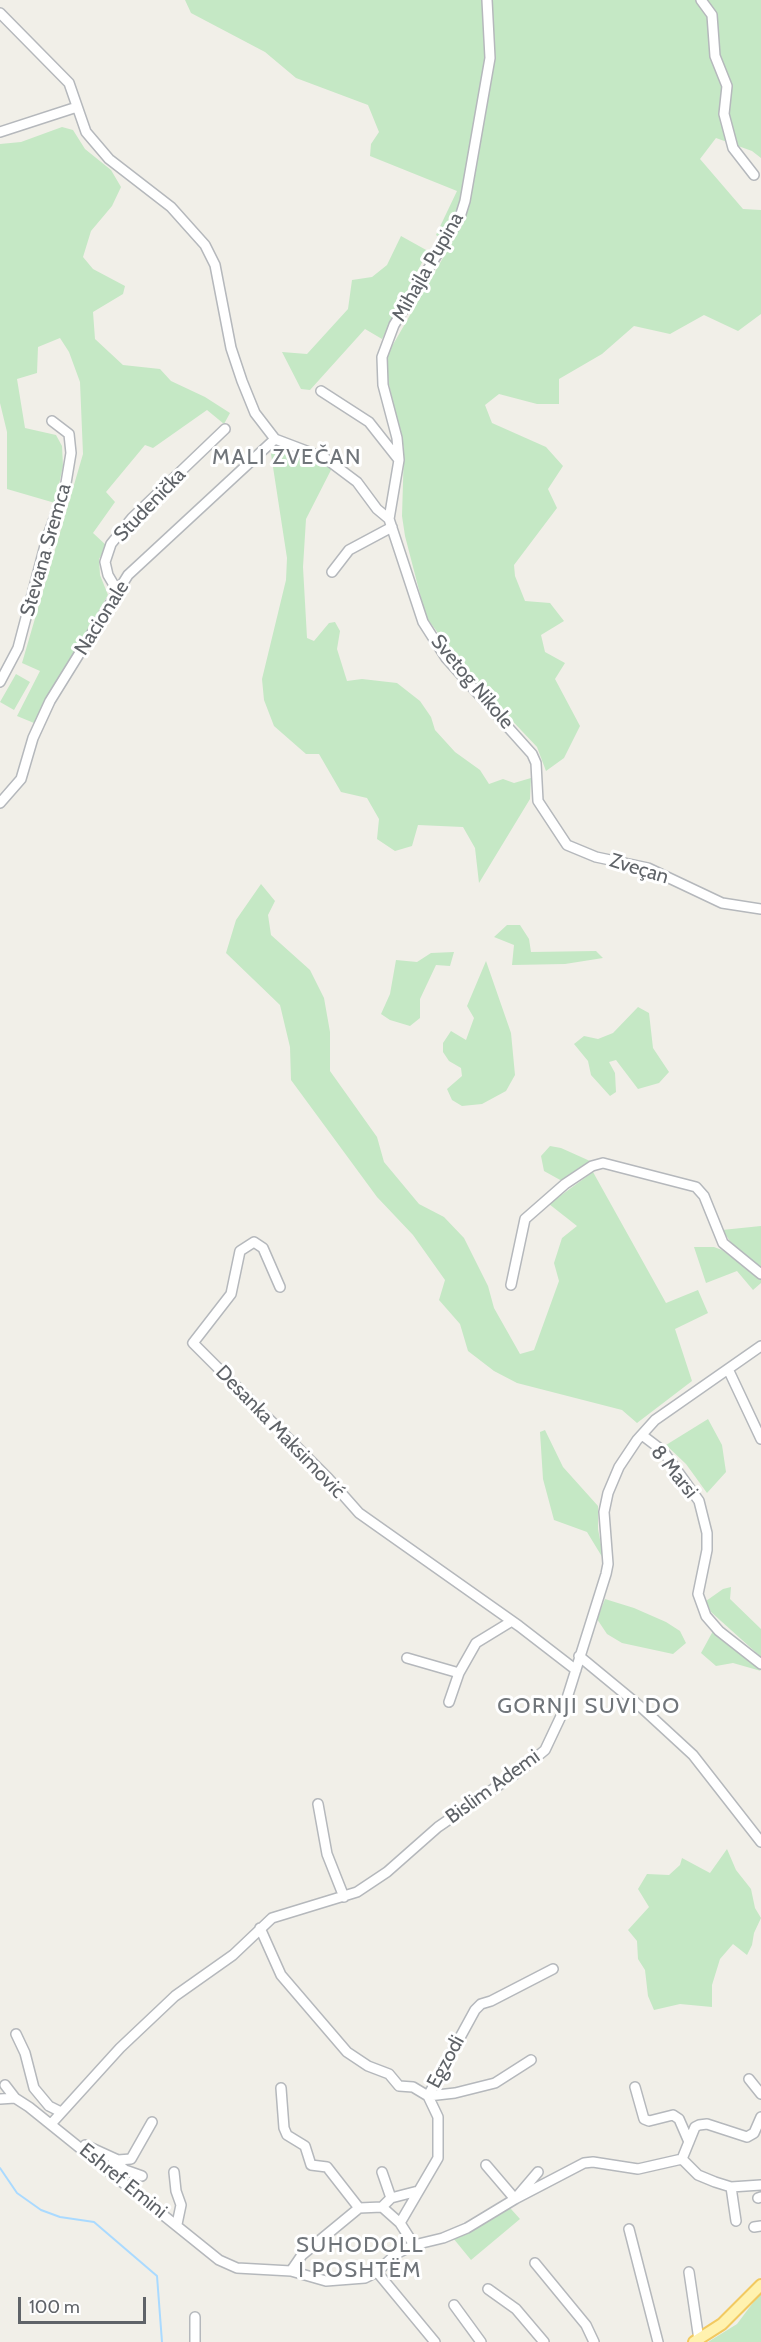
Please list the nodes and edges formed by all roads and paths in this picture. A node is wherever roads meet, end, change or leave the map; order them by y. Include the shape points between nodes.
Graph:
1 (487, 0) edge
2 (701, 0) edge
3 (0, 14) edge
4 (77, 107) junction
5 (0, 132) edge
6 (754, 175) dead end
7 (321, 392) dead end
8 (52, 422) dead end
9 (225, 429) dead end
10 (275, 439) junction
11 (399, 460) junction
12 (391, 523) junction
13 (332, 572) dead end
14 (118, 592) junction
15 (0, 682) edge
16 (538, 801) joint
17 (0, 803) edge
18 (761, 909) edge
19 (761, 1274) edge
20 (510, 1285) dead end
21 (280, 1287) dead end
22 (761, 1346) edge
23 (728, 1369) junction
24 (642, 1435) junction
25 (761, 1439) edge
26 (512, 1621) junction
27 (579, 1656) junction
28 (407, 1658) dead end
29 (761, 1664) edge
30 (576, 1670) junction
31 (459, 1673) junction
32 (449, 1701) dead end
33 (318, 1804) dead end
34 (758, 1832) edge
35 (761, 1842) edge
36 (344, 1897) junction
37 (261, 1928) junction
38 (553, 1969) dead end
39 (16, 2034) dead end
40 (531, 2060) dead end
41 (749, 2079) dead end
42 (5, 2085) dead end
43 (635, 2087) dead end
44 (281, 2088) dead end
45 (761, 2094) edge
46 (428, 2096) junction
47 (15, 2098) junction
48 (0, 2099) edge
49 (61, 2112) junction
50 (761, 2117) edge
51 (152, 2122) dead end
52 (51, 2124) junction
53 (69, 2137) junction
54 (689, 2142) junction
55 (111, 2158) junction
56 (682, 2159) junction
57 (486, 2165) dead end
58 (174, 2172) dead end
59 (382, 2172) dead end
60 (538, 2172) dead end
61 (142, 2176) dead end
62 (761, 2185) edge
63 (731, 2187) junction
64 (418, 2191) junction
65 (391, 2198) junction
66 (515, 2199) junction
67 (382, 2207) junction
68 (359, 2208) junction
69 (736, 2221) dead end
70 (399, 2223) junction
71 (177, 2224) junction
72 (629, 2229) dead end
73 (414, 2245) junction
74 (535, 2263) dead end
75 (291, 2271) junction
76 (377, 2272) junction
77 (689, 2272) dead end
78 (761, 2284) edge
79 (488, 2289) dead end
80 (454, 2305) dead end
81 (195, 2317) dead end
82 (697, 2341) edge
83 (195, 2342) edge
84 (435, 2342) edge
85 (481, 2342) edge
86 (544, 2342) edge
87 (594, 2342) edge
88 (658, 2342) edge

1 - 11 street, Mihajla Pupina via 490,58 465,201 394,325 382,357 383,385
2 - 6 street via 712,15 716,56 727,86 724,114 733,148
3 - 4 street via 69,83
4 - 5 street
4 - 10 street via 86,132 109,159 171,207 205,245 215,265 231,348 242,381 255,413
7 - 11 street via 369,422
8 - 15 street, Stevana Sremca via 69,434 71,453 65,489 47,538 18,648
9 - 14 street, Studenička via 132,518 111,544 105,562
10 - 12 street, Svetog Nikole via 325,458 357,482
10 - 14 street, Nacionale via 128,575
11 - 12 street, Mihajla Pupina
12 - 13 street via 349,550
12 - 16 street, Svetog Nikole via 423,622 446,658 531,754 536,763
14 - 17 street, Nacionale via 50,701 33,738 21,779
16 - 18 street, Zveçan via 567,844 596,857 648,868 722,903
19 - 20 street via 723,1243 704,1196 696,1187 603,1163 565,1184 525,1219
21 - 26 street, Desanka Maksimović via 263,1248 254,1242 240,1251 231,1294 193,1343 359,1513
22 - 23 street, Bislim Ademi
23 - 24 street, Bislim Ademi via 667,1411
23 - 25 street
24 - 27 street, Bislim Ademi via 608,1493 604,1531 608,1564
24 - 29 street, 8 Marsi via 663,1451 699,1501 707,1550 698,1594 706,1616
26 - 30 street, Desanka Maksimović
26 - 31 street via 476,1643
27 - 30 street, Bislim Ademi
27 - 34 street via 693,1755
28 - 31 street
30 - 36 street, Bislim Ademi via 545,1750 438,1827 387,1872
31 - 32 street
33 - 36 street via 327,1854
34 - 35 street
36 - 37 street, Bislim Ademi via 284,1913
37 - 46 street via 281,1976 346,2052 389,2074 399,2086 412,2087
37 - 49 street, Bislim Ademi via 233,1955 175,1996
38 - 46 street, Egzodi via 480,2004
39 - 49 street via 34,2088 49,2106
40 - 46 street, Egzodi via 495,2083
41 - 45 street
42 - 47 street, Eshref Emini
43 - 54 street via 644,2119 674,2115
44 - 68 street via 287,2134 305,2146 311,2165 327,2167
46 - 64 street via 438,2117 438,2158
47 - 48 street
47 - 52 street, Eshref Emini
49 - 52 street, Bislim Ademi
50 - 54 street via 754,2133 747,2137 707,2124 695,2127
51 - 55 street, Eshref Emini via 131,2159
52 - 53 street, Eshref Emini
53 - 55 street, Eshref Emini
53 - 71 street, Eshref Emini
54 - 56 street
55 - 61 street, Eshref Emini via 125,2170
56 - 63 street via 698,2175
56 - 66 street via 638,2169 584,2163
57 - 66 street
58 - 71 street, Eshref Emini via 181,2205
59 - 65 street
60 - 66 street
62 - 63 street
63 - 69 street
64 - 65 street
64 - 70 street
65 - 67 street
66 - 73 street via 467,2228
67 - 68 street
67 - 70 street
68 - 75 street via 302,2255
70 - 73 street
71 - 75 street, Eshref Emini via 207,2253 237,2268
72 - 88 street
73 - 76 street via 396,2254
74 - 87 street via 586,2325
75 - 76 street, Eshref Emini via 326,2281 365,2278
76 - 84 street
77 - 82 street
78 - 82 main road via 722,2324
79 - 86 street via 516,2309
80 - 85 street
81 - 83 street

